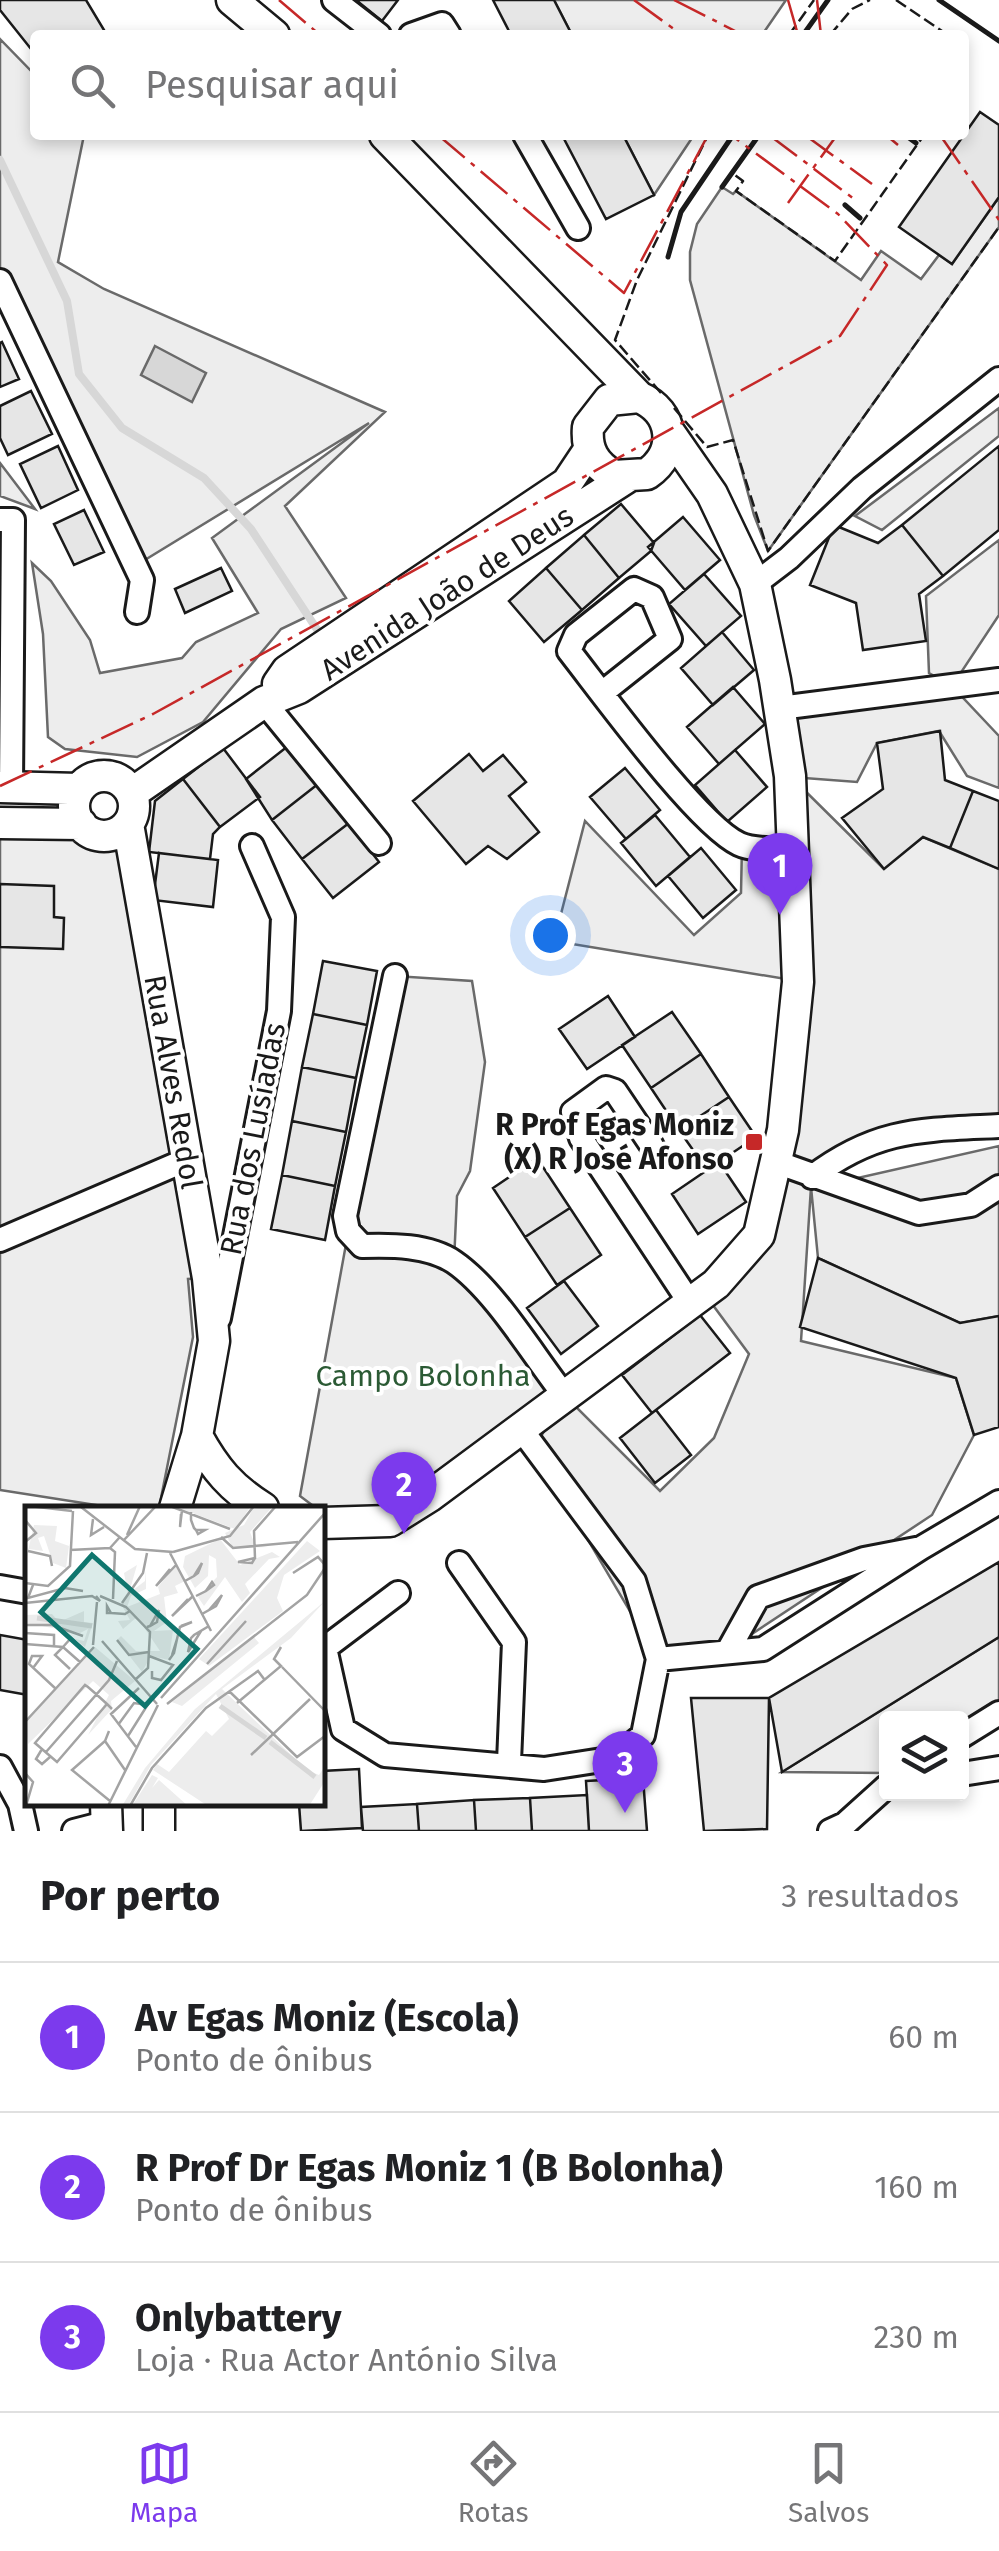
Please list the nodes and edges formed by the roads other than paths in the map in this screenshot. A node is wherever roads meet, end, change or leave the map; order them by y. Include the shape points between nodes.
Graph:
1 (232, 0) edge
2 (334, 0) edge
3 (268, 30) edge
4 (373, 30) edge
5 (425, 30) edge
6 (446, 30) edge
7 (389, 140) edge
8 (528, 140) edge
9 (578, 228) dead end
10 (0, 282) edge
11 (598, 350) junction
12 (999, 379) edge
13 (639, 397) junction
14 (601, 406) junction
15 (669, 432) junction
16 (589, 450) junction
17 (656, 468) junction
18 (626, 478) junction
19 (712, 494) junction
20 (0, 520) edge
21 (756, 584) junction
22 (137, 612) dead end
23 (999, 680) edge
24 (602, 694) junction
25 (264, 702) junction
26 (780, 708) junction
27 (5, 787) edge
28 (79, 789) junction
29 (132, 794) junction
30 (0, 823) edge
31 (81, 824) junction
32 (128, 824) junction
33 (379, 843) dead end
34 (252, 846) dead end
35 (794, 850) junction
36 (395, 976) dead end
37 (999, 1126) edge
38 (652, 1146) dead end
39 (186, 1160) junction
40 (776, 1162) junction
41 (812, 1176) junction
42 (999, 1187) edge
43 (0, 1240) edge
44 (690, 1303) junction
45 (214, 1341) junction
46 (565, 1396) junction
47 (521, 1429) junction
48 (197, 1436) junction
49 (234, 1491) junction
50 (999, 1502) edge
51 (188, 1504) edge
52 (259, 1506) edge
53 (325, 1523) edge
54 (921, 1548) junction
55 (459, 1563) dead end
56 (0, 1587) edge
57 (25, 1591) edge
58 (398, 1594) dead end
59 (729, 1649) junction
60 (658, 1658) junction
61 (999, 1713) edge
62 (969, 1732) edge
63 (509, 1762) junction
64 (0, 1767) edge
65 (999, 1768) edge
66 (969, 1773) edge
67 (879, 1793) edge
68 (160, 1806) edge
69 (106, 1819) edge
70 (26, 1831) edge
71 (74, 1831) edge
72 (159, 1831) edge
73 (830, 1831) edge

1 - 3 street
2 - 4 street
5 - 6 street via 442,24
7 - 11 street
8 - 9 street
10 - 22 street via 142,580
11 - 13 street
11 - 14 street
12 - 21 street via 862,488
13 - 14 street via 619,396
13 - 15 street via 660,410
14 - 16 street via 588,426
15 - 17 street
15 - 19 street
16 - 18 street via 604,470
16 - 25 street, Avenida João de Deus via 567,483 287,671
17 - 18 street
17 - 19 street
18 - 25 street, Avenida João de Deus via 299,688
19 - 21 street
20 - 27 street via 13,520
21 - 26 street
23 - 26 street
24 - 24 street via 670,639 652,598 634,589 576,635 569,650
24 - 35 street via 714,827 742,846
25 - 29 street, Avenida João de Deus
25 - 33 street
26 - 35 street
27 - 28 street
28 - 29 street via 93,778 111,777
28 - 31 street via 74,807
29 - 32 street
30 - 31 street
31 - 32 street via 104,836
32 - 39 street, Rua Alves Redol
34 - 45 street, Rua dos Lusíadas via 283,917 279,1011
35 - 40 street via 798,982 790,1094
36 - 46 street via 348,1231 362,1246 392,1245 454,1262
37 - 41 street via 867,1141
38 - 44 street via 615,1091 606,1088 573,1112 582,1138
39 - 43 street
39 - 45 street, Rua Alves Redol
40 - 41 street
40 - 44 street via 759,1235
41 - 42 street via 919,1213 971,1204
44 - 46 street
45 - 48 street, Rua dos Lusíadas
46 - 47 street
47 - 53 street via 390,1521
47 - 60 street via 634,1581
48 - 49 street
48 - 51 street, Rua dos Lusíadas
49 - 51 street
49 - 52 street
50 - 54 street
54 - 59 street via 764,1649
54 - 59 street via 758,1597
55 - 63 street via 514,1642
56 - 57 street
58 - 63 street via 325,1648 344,1729 385,1755
59 - 60 street
60 - 63 street via 643,1736 615,1758 544,1768
61 - 62 street
64 - 70 street
65 - 66 street
67 - 73 street
68 - 72 street
69 - 71 street

